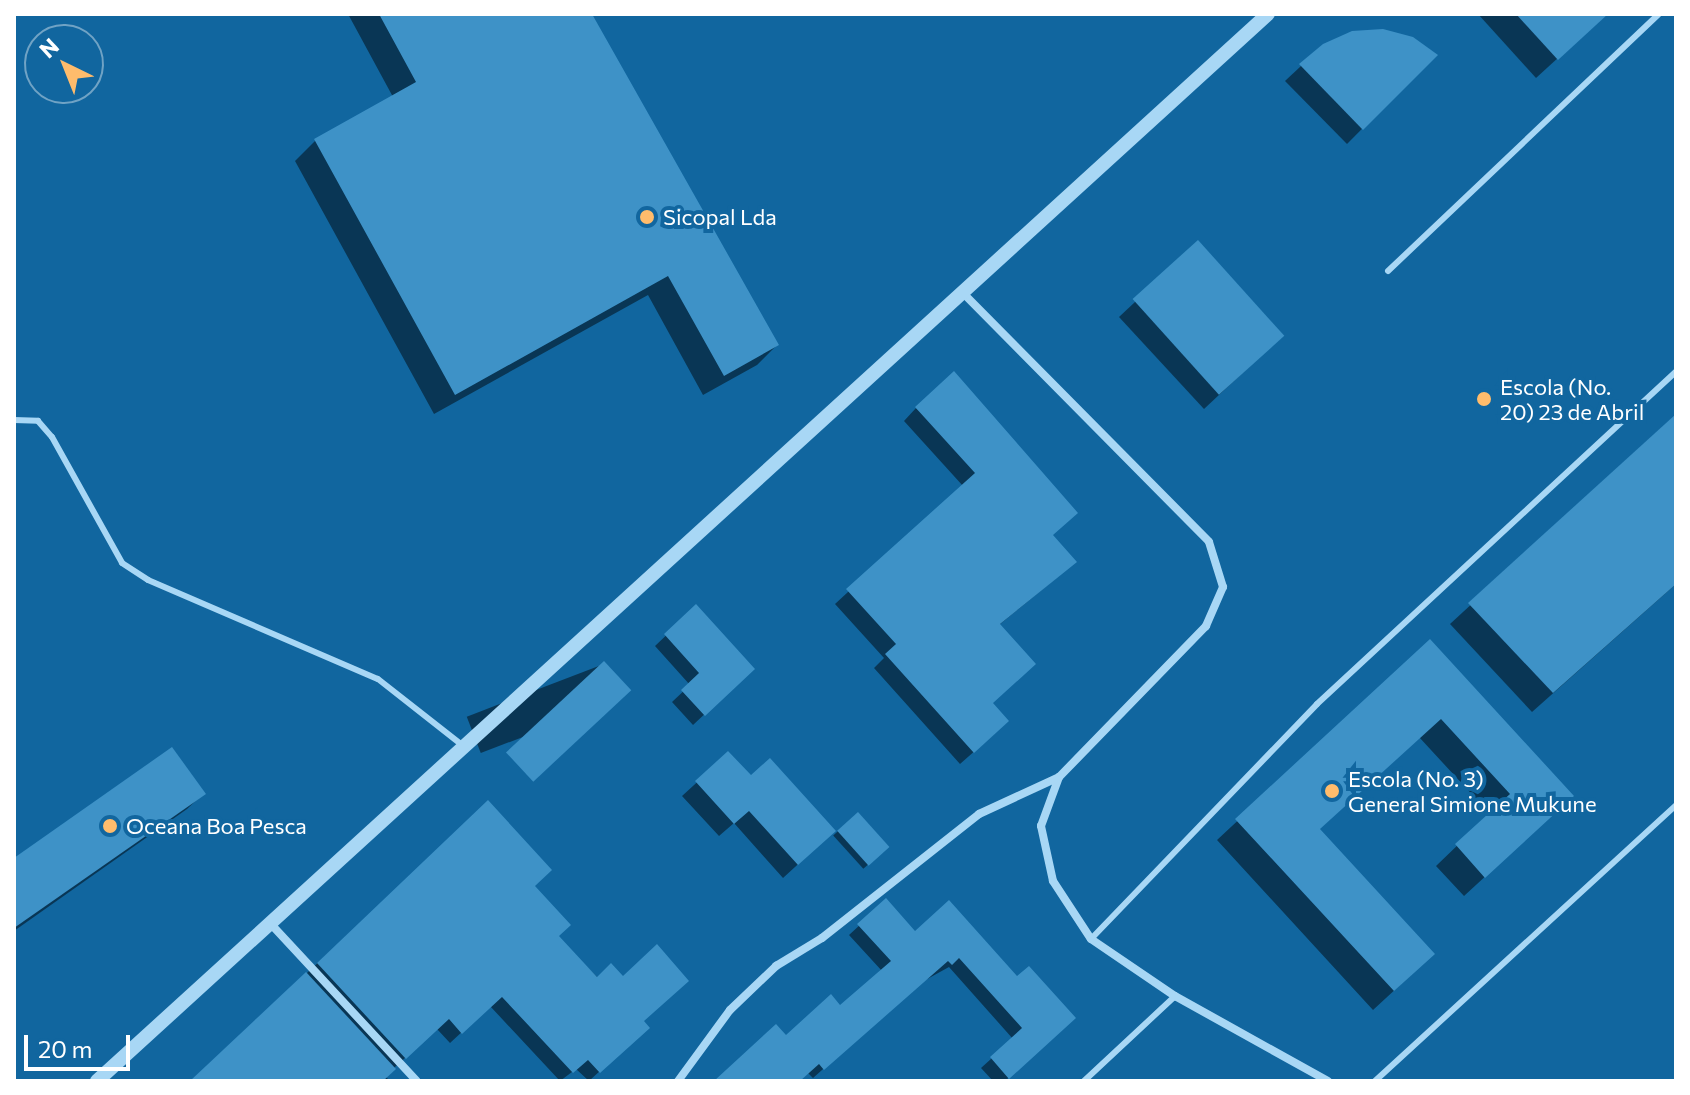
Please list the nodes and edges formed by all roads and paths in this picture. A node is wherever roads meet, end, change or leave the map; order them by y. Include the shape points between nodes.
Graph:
1 (1268, 14) edge
2 (1659, 14) edge
3 (1388, 271) dead end
4 (962, 292) junction
5 (1676, 372) edge
6 (14, 420) edge
7 (461, 744) junction
8 (1059, 777) junction
9 (1676, 805) edge
10 (268, 922) junction
11 (1091, 939) junction
12 (1175, 996) junction
13 (97, 1081) edge
14 (417, 1081) edge
15 (678, 1081) edge
16 (1084, 1081) edge
17 (1328, 1081) edge
18 (1375, 1081) edge

1 - 4 street
2 - 3 lane
4 - 7 street
4 - 8 street via 1209,542 1223,587 1206,626
5 - 11 lane via 1317,704
6 - 7 lane via 38,421 52,437 122,563 148,580 378,679
7 - 10 street
8 - 11 street via 1041,826 1053,881
8 - 15 street via 979,814 822,938 776,966 730,1010
9 - 18 lane
10 - 13 street
10 - 14 street
11 - 12 street
12 - 16 lane
12 - 17 street

